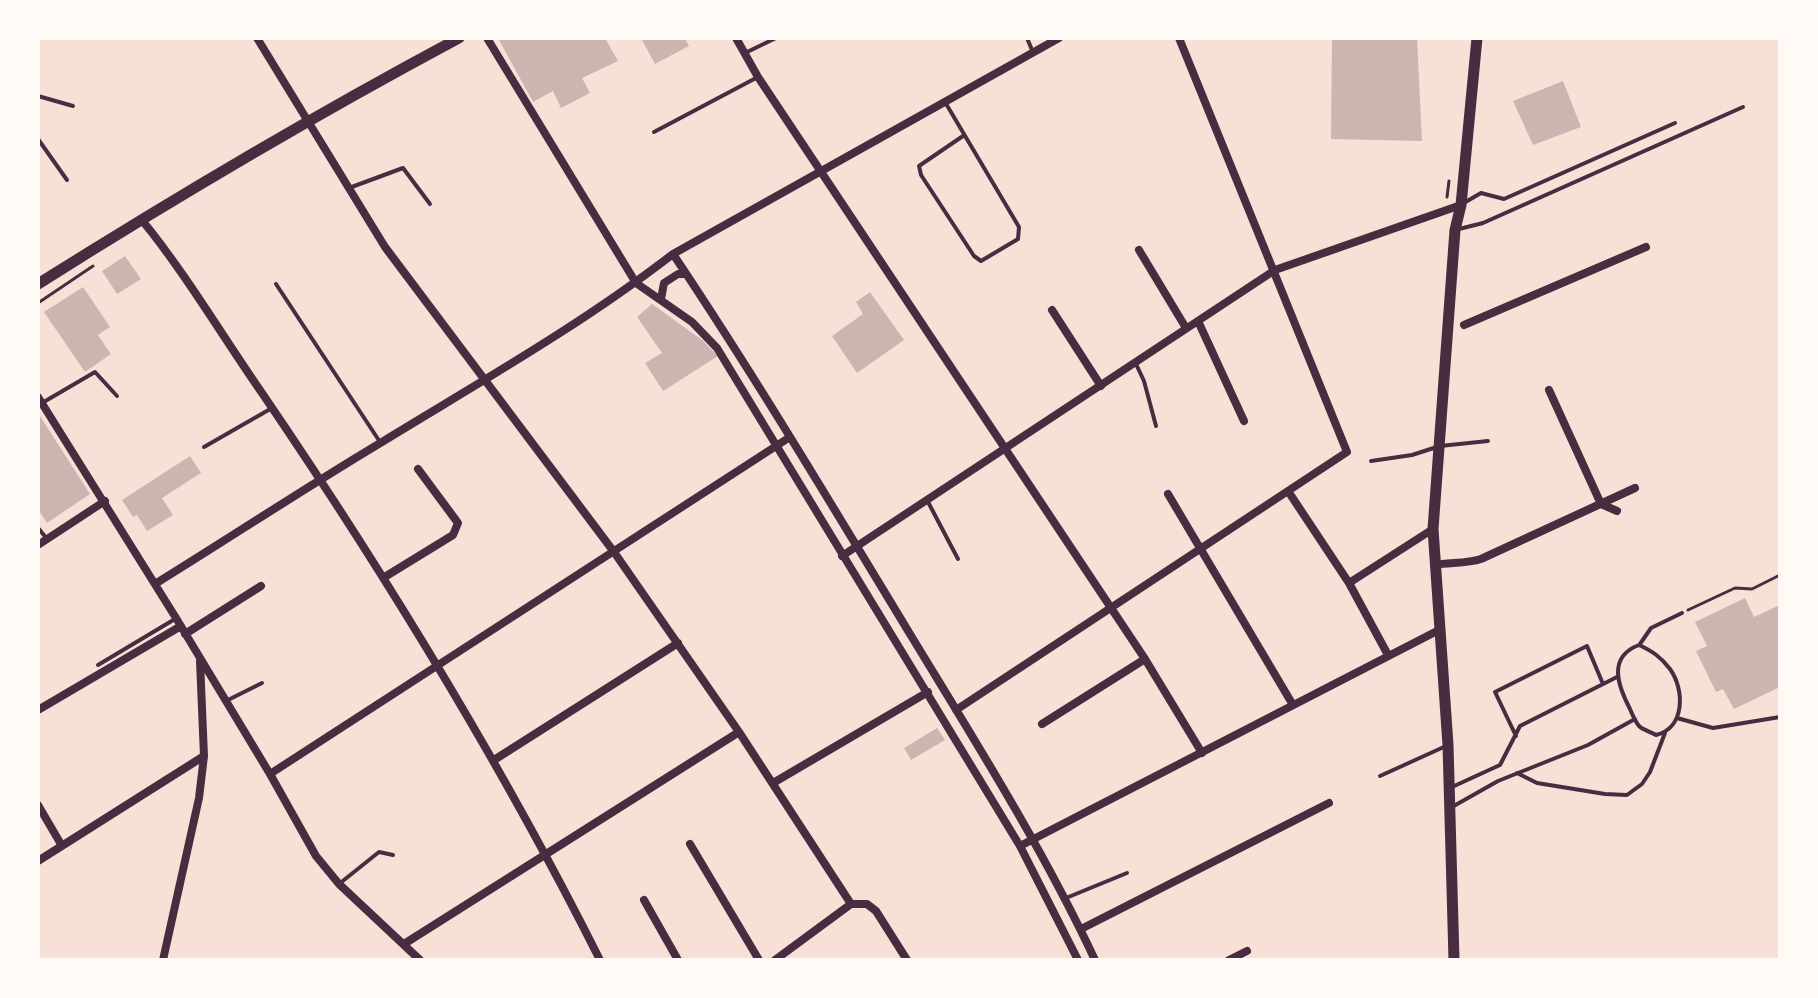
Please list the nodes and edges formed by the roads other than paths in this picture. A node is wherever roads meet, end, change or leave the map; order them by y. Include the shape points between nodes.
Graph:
1 (273, 38) edge
2 (459, 38) edge
3 (487, 38) edge
4 (736, 38) edge
5 (776, 38) edge
6 (1027, 38) edge
7 (1059, 38) edge
8 (1179, 38) edge
9 (1477, 38) edge
10 (259, 42) edge
11 (745, 53) junction
12 (1033, 53) junction
13 (758, 77) junction
14 (38, 96) edge
15 (945, 102) junction
16 (73, 106) dead end
17 (1743, 107) dead end
18 (307, 120) junction
19 (1675, 123) dead end
20 (654, 132) dead end
21 (963, 136) junction
22 (38, 139) edge
23 (822, 171) junction
24 (67, 180) dead end
25 (349, 188) junction
26 (430, 204) dead end
27 (1461, 205) junction
28 (141, 219) junction
29 (1455, 230) junction
30 (1646, 247) dead end
31 (1139, 250) dead end
32 (673, 254) junction
33 (1275, 270) junction
34 (686, 274) junction
35 (636, 283) junction
36 (38, 284) edge
37 (276, 284) dead end
38 (661, 299) junction
39 (1052, 310) dead end
40 (1198, 321) junction
41 (1448, 324) junction
42 (1464, 325) joint
43 (1186, 328) junction
44 (1135, 362) junction
45 (486, 380) junction
46 (1101, 386) junction
47 (1549, 390) dead end
48 (117, 396) dead end
49 (40, 400) edge
50 (272, 408) junction
51 (1244, 421) dead end
52 (1156, 426) dead end
53 (790, 437) junction
54 (1488, 441) dead end
55 (380, 442) junction
56 (776, 446) junction
57 (1440, 446) junction
58 (204, 447) dead end
59 (1004, 449) junction
60 (1371, 461) dead end
61 (418, 469) dead end
62 (321, 480) junction
63 (1635, 488) dead end
64 (1288, 491) junction
65 (1168, 494) dead end
66 (927, 500) junction
67 (105, 501) junction
68 (1601, 504) junction
69 (1617, 511) dead end
70 (39, 529) edge
71 (1433, 529) junction
72 (47, 539) junction
73 (38, 545) edge
74 (857, 546) junction
75 (1200, 549) junction
76 (614, 552) junction
77 (842, 556) junction
78 (958, 559) dead end
79 (1434, 565) junction
80 (383, 578) junction
81 (1349, 583) junction
82 (155, 584) junction
83 (261, 586) dead end
84 (1111, 608) junction
85 (1682, 613) road end
86 (181, 626) junction
87 (1439, 630) junction
88 (678, 643) junction
89 (1639, 645) junction
90 (1388, 655) junction
91 (200, 659) junction
92 (1145, 659) junction
93 (98, 665) dead end
94 (437, 667) junction
95 (1617, 677) junction
96 (262, 683) dead end
97 (1603, 684) junction
98 (928, 692) junction
99 (226, 701) junction
100 (1293, 705) junction
101 (38, 710) edge
102 (956, 710) junction
103 (1780, 717) edge
104 (1676, 718) junction
105 (1635, 719) junction
106 (1042, 724) dead end
107 (739, 732) junction
108 (1665, 733) junction
109 (1516, 736) junction
110 (1448, 745) junction
111 (1202, 753) junction
112 (204, 756) junction
113 (494, 760) junction
114 (1500, 765) junction
115 (1517, 773) junction
116 (270, 774) junction
117 (1380, 776) dead end
118 (1504, 779) junction
119 (773, 783) junction
120 (1449, 788) junction
121 (1329, 803) dead end
122 (38, 805) edge
123 (1450, 808) junction
124 (1031, 840) junction
125 (690, 844) dead end
126 (62, 846) junction
127 (1020, 846) junction
128 (546, 853) junction
129 (393, 855) dead end
130 (38, 861) edge
131 (1127, 873) dead end
132 (339, 884) junction
133 (1064, 899) junction
134 (644, 900) dead end
135 (851, 904) junction
136 (1081, 929) junction
137 (404, 944) junction
138 (1247, 951) dead end
139 (163, 960) edge
140 (420, 960) edge
141 (600, 960) edge
142 (678, 960) edge
143 (759, 960) edge
144 (775, 960) edge
145 (907, 960) edge
146 (1078, 960) edge
147 (1095, 960) edge
148 (1229, 960) edge
149 (1454, 960) edge

1 - 10 street
2 - 18 main road
3 - 35 street
4 - 11 street
5 - 11 lane
6 - 12 lane
7 - 12 street
8 - 33 street
9 - 27 main road
10 - 18 street
11 - 13 street
12 - 15 street
13 - 20 lane
13 - 23 street
14 - 16 lane
15 - 21 lane
15 - 23 street
17 - 29 lane via 1483,223
18 - 25 street
18 - 28 main road
19 - 27 lane via 1504,199 1481,193
21 - 21 lane via 1019,227 1018,239 981,261 919,166
22 - 24 lane
23 - 32 street
23 - 59 street
25 - 26 lane via 403,168
25 - 45 street via 385,247
27 - 29 main road
27 - 33 street
28 - 36 main road
28 - 50 street
29 - 41 main road
30 - 42 street
31 - 43 street
32 - 34 street
32 - 35 street
33 - 40 street
33 - 64 street via 1347,452
34 - 38 street via 664,283
34 - 53 street
35 - 38 street
35 - 45 street
37 - 55 lane
38 - 56 street via 717,348
39 - 46 street
40 - 43 street
40 - 51 street
41 - 42 lane
41 - 57 main road
43 - 44 street
44 - 46 street
44 - 52 lane
45 - 55 street
45 - 76 street
46 - 59 street
47 - 68 street
48 - 49 lane via 95,372
49 - 67 street
50 - 58 lane
50 - 62 street
53 - 56 street
53 - 74 street
54 - 57 lane
55 - 62 street
56 - 76 street
56 - 77 street
57 - 60 lane
57 - 71 main road
59 - 66 street
59 - 84 street
61 - 80 street via 458,523 457,529
62 - 80 street
62 - 82 street
63 - 68 street
64 - 75 street
64 - 81 street
65 - 75 street
66 - 74 street
66 - 78 lane
67 - 72 street
67 - 82 street
68 - 69 street
68 - 79 street via 1481,559
70 - 72 lane
71 - 79 main road
71 - 81 street
72 - 73 street
74 - 77 street
74 - 102 street
75 - 84 street
75 - 100 street
76 - 88 street
76 - 94 street
77 - 98 street
79 - 87 main road
80 - 94 street
81 - 90 street
82 - 86 street
83 - 86 street
84 - 92 street
84 - 102 street
85 - 89 lane via 1651,628
86 - 91 street
86 - 93 lane
86 - 101 street
87 - 90 street
87 - 110 main road
88 - 107 street
88 - 113 street
89 - 95 lane via 1620,661
89 - 104 lane via 1654,651 1672,672 1681,703
90 - 100 street
91 - 99 street
91 - 112 street
92 - 106 street
92 - 111 street
94 - 113 street
94 - 116 street
95 - 97 lane
95 - 105 lane
96 - 99 lane
97 - 109 lane via 1520,726
97 - 109 lane via 1587,646 1495,692
98 - 119 street
98 - 127 street
99 - 116 street
100 - 111 street
102 - 124 street
103 - 104 lane via 1713,728
104 - 108 lane
105 - 108 lane via 1656,735
105 - 115 lane via 1588,745
107 - 119 street
107 - 128 street
108 - 115 lane via 1650,772 1627,795 1537,783
109 - 114 lane
110 - 117 lane
110 - 120 main road
111 - 124 street
112 - 126 street
112 - 139 street via 197,812
113 - 128 street
114 - 118 lane
114 - 120 lane
115 - 118 lane
116 - 132 street via 316,856
118 - 123 lane
119 - 135 street
120 - 123 main road
121 - 136 street
122 - 126 street
123 - 149 main road
124 - 127 street
124 - 133 street
125 - 143 street
126 - 130 street
127 - 146 street
128 - 137 street
128 - 141 street
129 - 132 lane via 379,852
131 - 133 lane
132 - 137 street
133 - 136 street
134 - 142 street
135 - 144 street
135 - 145 street via 867,904 876,911
136 - 147 street
137 - 140 street
138 - 148 street

